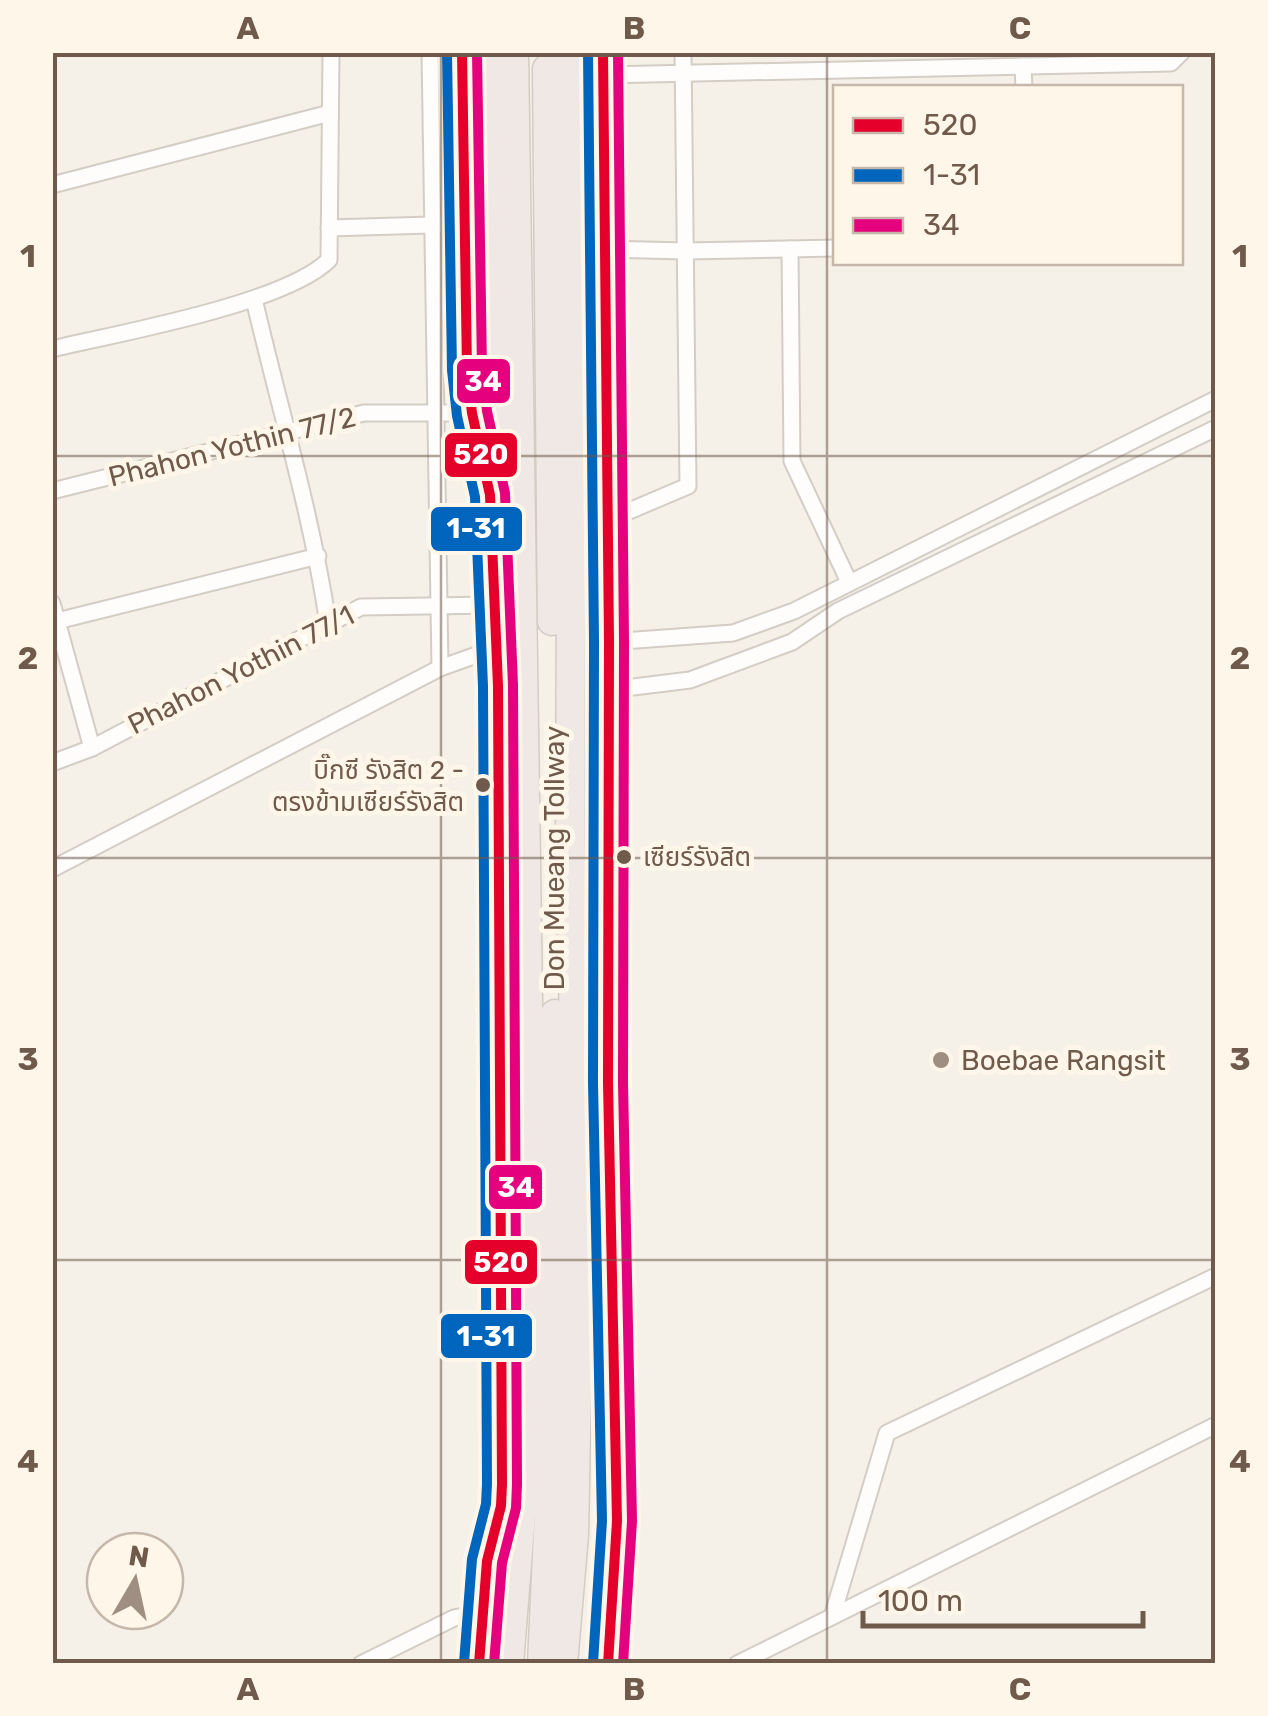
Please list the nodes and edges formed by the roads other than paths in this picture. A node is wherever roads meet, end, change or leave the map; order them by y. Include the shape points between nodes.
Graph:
1 (331, 52) edge
2 (430, 52) edge
3 (462, 52) edge
4 (486, 52) edge
5 (514, 52) edge
6 (547, 52) edge
7 (566, 52) edge
8 (580, 52) edge
9 (603, 52) edge
10 (684, 52) edge
11 (1182, 52) edge
12 (1023, 66) junction
13 (684, 73) junction
14 (602, 75) junction
15 (1024, 85) edge
16 (330, 113) junction
17 (603, 158) junction
18 (52, 186) edge
19 (464, 224) junction
20 (431, 225) junction
21 (330, 228) junction
22 (790, 248) junction
23 (833, 248) edge
24 (604, 249) junction
25 (686, 251) junction
26 (254, 299) junction
27 (52, 349) edge
28 (1216, 399) edge
29 (472, 413) junction
30 (436, 414) junction
31 (1216, 428) edge
32 (285, 433) junction
33 (52, 491) edge
34 (490, 495) junction
35 (608, 520) junction
36 (318, 556) junction
37 (849, 582) junction
38 (52, 603) edge
39 (495, 605) junction
40 (439, 606) junction
41 (58, 621) junction
42 (328, 624) junction
43 (716, 634) junction
44 (609, 642) junction
45 (496, 648) junction
46 (440, 668) junction
47 (723, 668) junction
48 (609, 690) junction
49 (92, 748) junction
50 (52, 762) edge
51 (52, 869) edge
52 (1216, 1276) edge
53 (1216, 1426) edge
54 (501, 1506) junction
55 (482, 1612) junction
56 (833, 1614) junction
57 (484, 1663) edge
58 (361, 1664) edge
59 (509, 1664) edge
60 (542, 1664) edge
61 (563, 1664) edge
62 (608, 1664) edge
63 (737, 1664) edge

1 - 16 street
2 - 20 street
3 - 19 main road
4 - 34 highway
5 - 59 highway, Don Mueang Tollway via 532,1269 530,1401
6 - 60 highway, Don Mueang Tollway via 558,1314
7 - 61 highway via 580,1272 574,1535
8 - 17 highway
9 - 14 main road
10 - 13 street
11 - 12 street via 1171,63
12 - 13 street
12 - 15 street
13 - 14 street
13 - 25 street
14 - 17 main road
16 - 18 street
16 - 21 street
17 - 24 main road
19 - 20 street
19 - 29 main road
20 - 21 street
20 - 30 street
21 - 26 street via 329,260 317,272
22 - 23 street
22 - 25 street
22 - 37 street via 792,461
24 - 25 street
24 - 35 main road
25 - 35 street via 688,486
26 - 27 street
26 - 32 street
28 - 37 street
29 - 30 street, Phahon Yothin 77/2
29 - 34 main road
30 - 32 street, Phahon Yothin 77/2 via 364,413
30 - 40 street
31 - 47 street via 838,610 792,642
32 - 33 street, Phahon Yothin 77/2
32 - 36 street
34 - 39 highway
35 - 44 main road
36 - 41 street
36 - 42 street
37 - 43 street via 794,610
38 - 41 street
39 - 40 street, Phahon Yothin 77/1
39 - 45 highway
40 - 42 street, Phahon Yothin 77/1 via 361,606
40 - 46 street
41 - 49 street
42 - 49 street, Phahon Yothin 77/1
43 - 44 street
43 - 47 street
44 - 48 main road
45 - 46 street
45 - 54 highway
46 - 51 street
47 - 48 street via 690,680
48 - 62 main road via 617,1521
49 - 50 street, Phahon Yothin 77/1
52 - 56 street via 888,1433
53 - 56 street
54 - 55 highway
54 - 57 highway
55 - 57 highway
55 - 58 street via 454,1618
56 - 63 street

